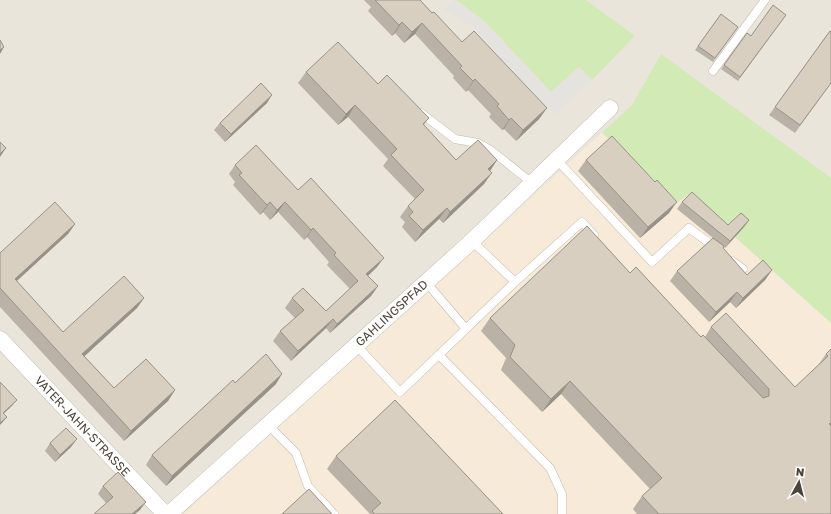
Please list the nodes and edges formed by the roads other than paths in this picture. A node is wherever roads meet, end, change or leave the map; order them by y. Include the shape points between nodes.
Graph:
1 (765, 0) edge
2 (713, 71) dead end
3 (413, 106) edge
4 (610, 108) dead end
5 (557, 160) junction
6 (532, 183) junction
7 (598, 239) edge
8 (472, 241) junction
9 (743, 270) edge
10 (426, 282) junction
11 (515, 282) junction
12 (466, 329) junction
13 (0, 339) edge
14 (356, 345) junction
15 (439, 355) junction
16 (268, 425) junction
17 (165, 514) edge
18 (169, 514) edge
19 (334, 514) edge
20 (562, 514) edge

1 - 2 lane
3 - 6 lane via 455,138 492,151
4 - 5 street, GAHLINGSPFAD
5 - 6 street, GAHLINGSPFAD
5 - 9 lane via 652,262 689,228
6 - 8 street, GAHLINGSPFAD
7 - 11 lane via 582,222
8 - 10 street, GAHLINGSPFAD
8 - 11 lane
10 - 12 lane
10 - 14 street, GAHLINGSPFAD
11 - 12 lane
12 - 15 lane
13 - 17 street, VATER-JAHN-STRASSE
14 - 15 lane via 400,392
14 - 16 street, GAHLINGSPFAD
15 - 20 lane via 550,468 562,494
16 - 18 street, GAHLINGSPFAD
16 - 19 lane via 296,453 308,486

